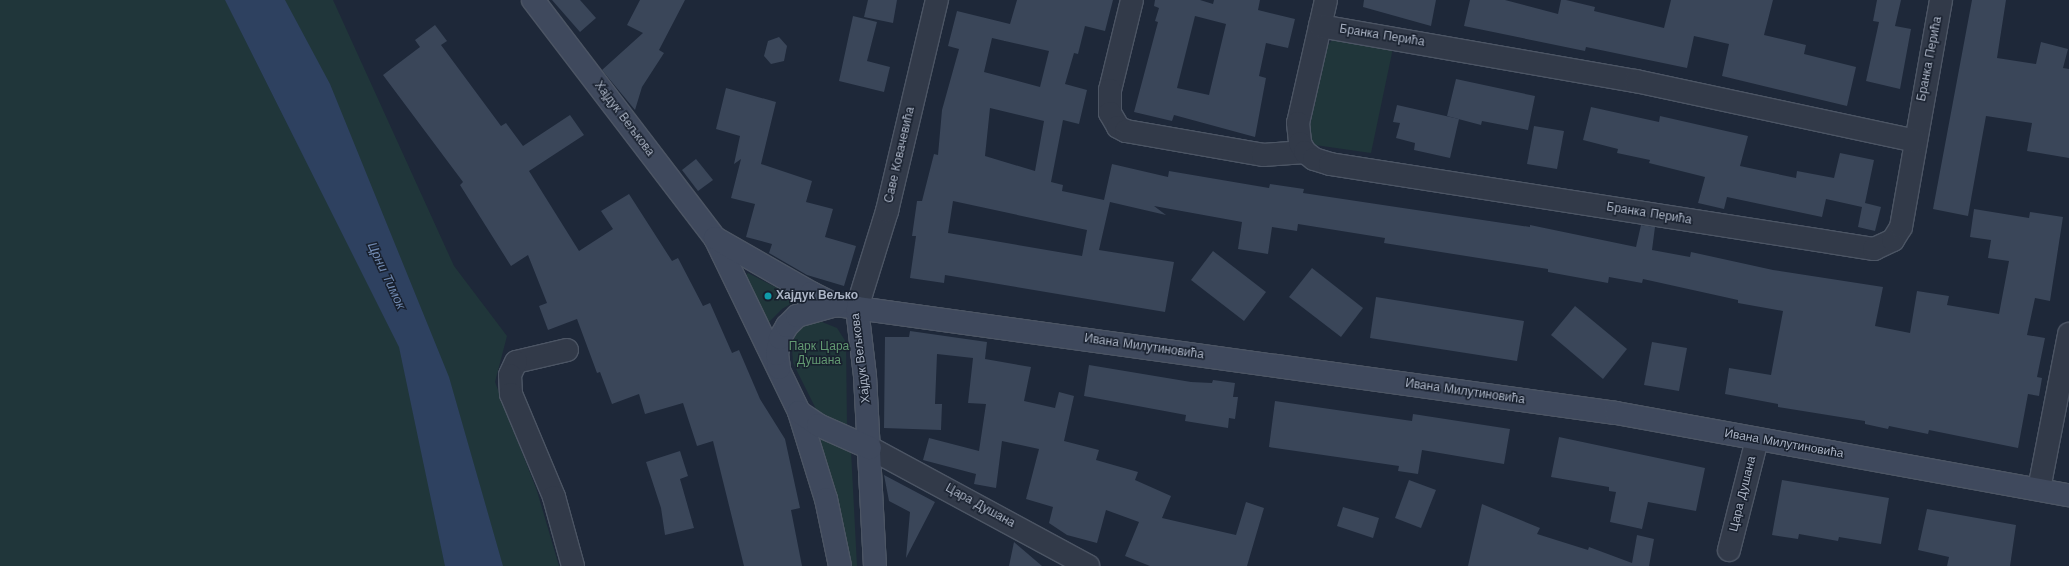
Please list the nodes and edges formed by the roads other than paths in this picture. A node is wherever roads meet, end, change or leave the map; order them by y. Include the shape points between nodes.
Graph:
1 (937, 0) edge
2 (1132, 0) edge
3 (1326, 0) edge
4 (1942, 0) edge
5 (535, 1) edge
6 (1320, 26) junction
7 (1915, 141) junction
8 (1305, 152) junction
9 (715, 238) junction
10 (836, 305) junction
11 (857, 308) junction
12 (2069, 334) edge
13 (567, 350) dead end
14 (780, 375) junction
15 (799, 412) junction
16 (1757, 439) junction
17 (870, 448) junction
18 (2039, 489) junction
19 (2069, 495) edge
20 (1729, 550) dead end
21 (573, 566) edge
22 (840, 566) edge
23 (875, 566) edge
24 (1088, 566) edge

1 - 11 street, Саве Ковачевића via 887,211
2 - 8 street, Бранка Перића via 1110,90 1110,113 1118,127 1126,131 1263,155
3 - 6 street
4 - 7 street, Бранка Перића
5 - 9 street, Хајдук Вељкова
6 - 7 street, Бранка Перића via 1636,81
6 - 8 street via 1298,123 1300,143
7 - 8 street, Бранка Перића via 1899,234 1888,244 1874,249 1330,164
9 - 10 street, Хајдук Вељкова
9 - 14 street, Хајдук Вељкова
10 - 11 street, Хајдук Вељкова
10 - 14 street via 797,316 787,326 780,338 777,354
11 - 16 street, Ивана Милутиновића via 1616,413
11 - 17 street, Хајдук Вељкова
12 - 18 street
13 - 21 street via 516,362 510,375 511,394 554,497
14 - 15 street, Хајдук Вељкова
15 - 17 street via 818,424
15 - 22 street, Хајдук Вељкова via 826,499
16 - 18 street, Ивана Милутиновића
16 - 20 street, Цара Душана
17 - 23 street, Хајдук Вељкова
17 - 24 street, Цара Душана
18 - 19 street, Ивана Милутиновића

